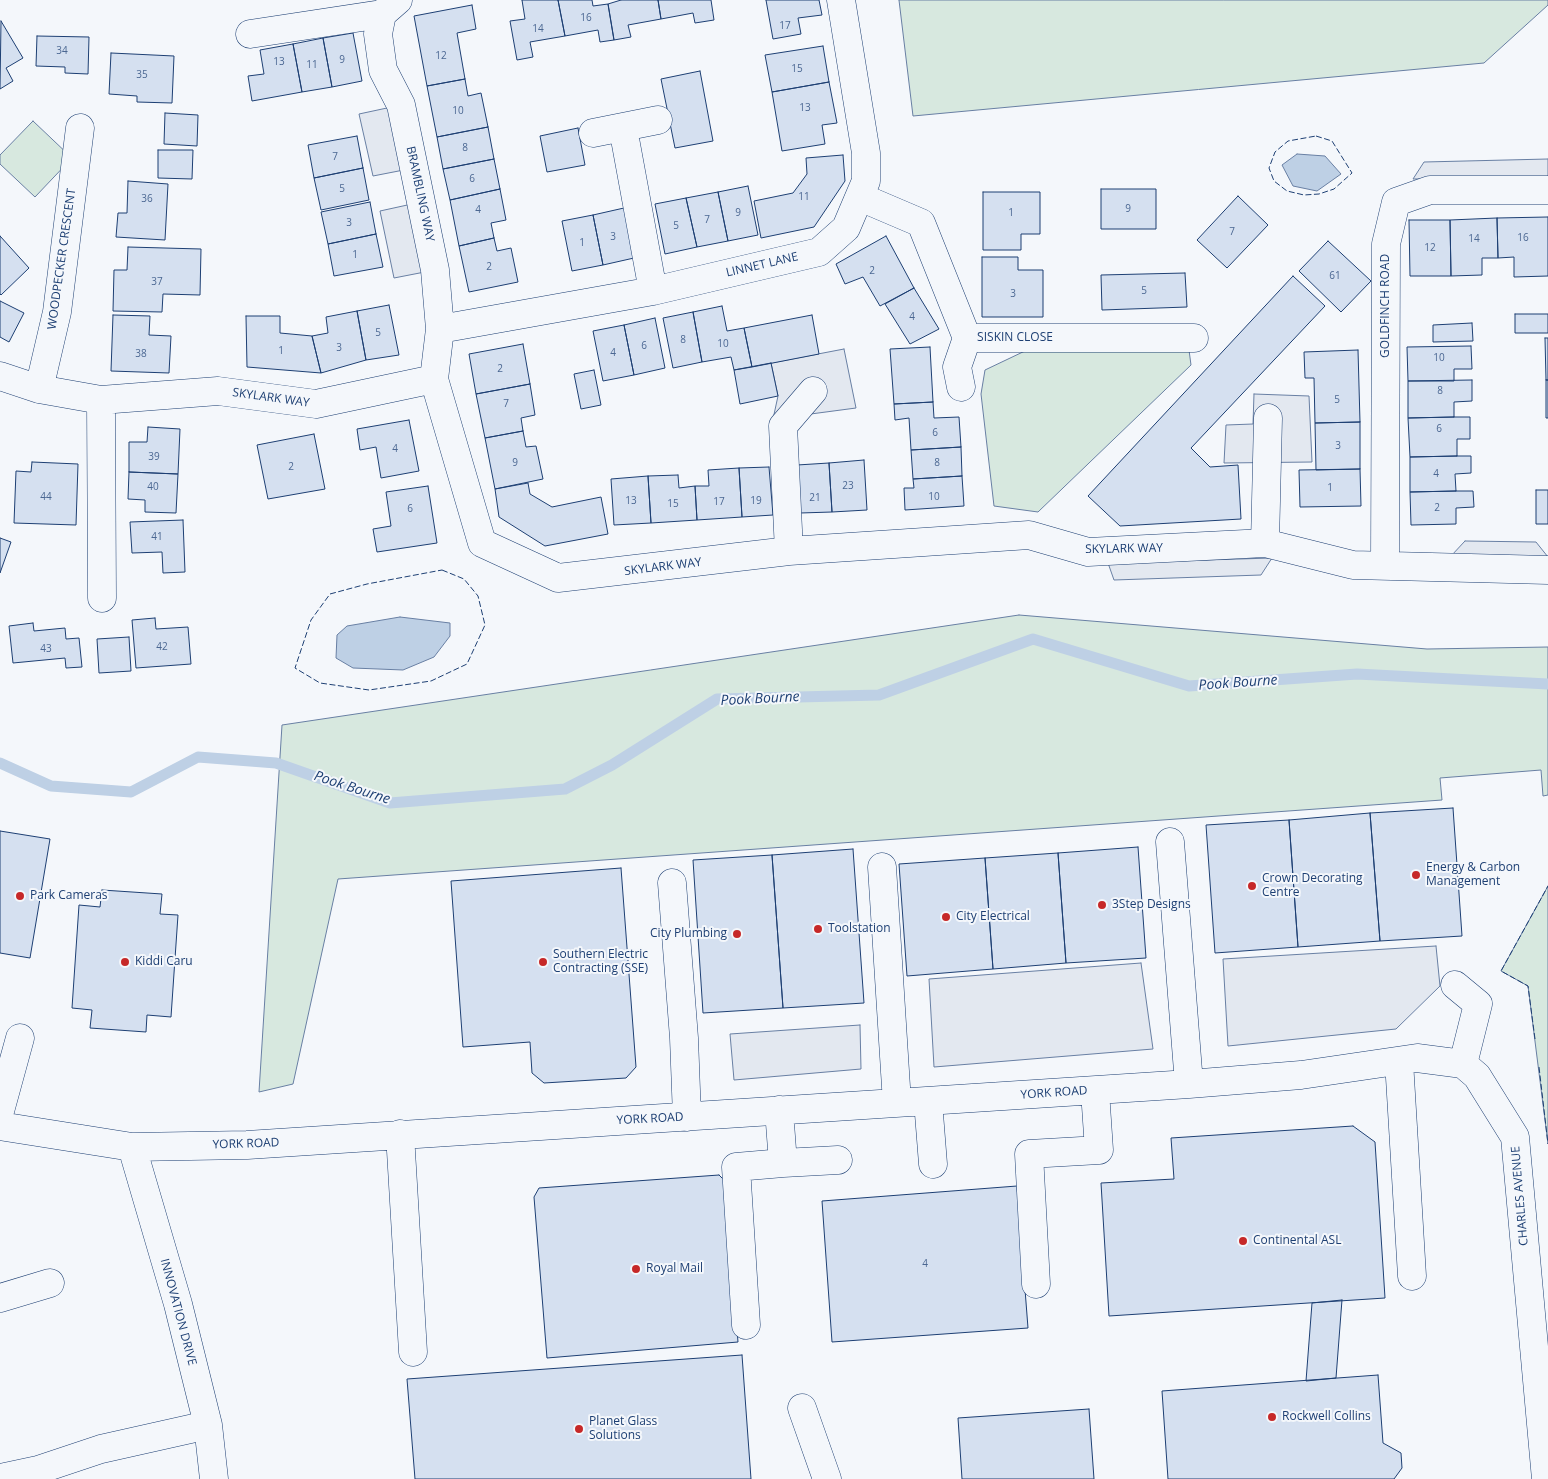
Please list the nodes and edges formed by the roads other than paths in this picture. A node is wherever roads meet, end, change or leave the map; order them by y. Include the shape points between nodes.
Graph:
1 (841, 0) edge
2 (390, 7) edge
3 (250, 34) dead end
4 (658, 120) dead end
5 (80, 128) dead end
6 (623, 128) junction
7 (593, 133) dead end
8 (1548, 190) edge
9 (860, 197) junction
10 (653, 291) junction
11 (440, 329) junction
12 (967, 338) junction
13 (1194, 338) dead end
14 (0, 376) edge
15 (434, 380) junction
16 (961, 387) dead end
17 (39, 389) junction
18 (813, 391) dead end
19 (101, 400) junction
20 (1268, 418) dead end
21 (1265, 543) junction
22 (789, 551) junction
23 (1385, 566) junction
24 (1548, 570) edge
25 (102, 598) dead end
26 (1170, 842) dead end
27 (882, 867) dead end
28 (672, 882) dead end
29 (1455, 985) dead end
30 (20, 1038) dead end
31 (1399, 1061) junction
32 (1463, 1064) junction
33 (1188, 1084) junction
34 (1095, 1091) junction
35 (928, 1101) junction
36 (897, 1103) junction
37 (779, 1110) junction
38 (0, 1111) edge
39 (687, 1117) junction
40 (0, 1126) edge
41 (400, 1134) junction
42 (132, 1147) junction
43 (838, 1160) dead end
44 (783, 1163) junction
45 (933, 1164) dead end
46 (1412, 1276) dead end
47 (50, 1283) dead end
48 (1036, 1284) dead end
49 (0, 1298) edge
50 (746, 1324) dead end
51 (413, 1352) dead end
52 (802, 1408) dead end
53 (208, 1424) junction
54 (0, 1478) edge
55 (214, 1479) edge
56 (827, 1479) edge
57 (1546, 1479) edge

1 - 9 street, LINNET LANE via 866,153 866,181
2 - 3 street, BRAMBLING WAY
2 - 11 street, BRAMBLING WAY via 378,34 383,70 401,105 435,270
4 - 6 street
5 - 17 street, WOODPECKER CRESCENT via 57,312
6 - 7 street
6 - 10 street
8 - 23 street, GOLDFINCH ROAD via 1430,190 1396,202 1386,244
9 - 10 street, LINNET LANE via 846,228 819,252
9 - 12 street, SISKIN CLOSE via 921,223
10 - 11 street, LINNET LANE
11 - 15 street, BRAMBLING WAY
12 - 13 street, SISKIN CLOSE
12 - 16 street via 957,366
14 - 17 street
15 - 19 street, SKYLARK WAY via 316,404 218,391
15 - 22 street, SKYLARK WAY via 482,543 558,578
17 - 19 street
18 - 22 street via 783,426
19 - 25 street
20 - 21 street
21 - 22 street, SKYLARK WAY via 1088,552 1030,535
21 - 23 street, SKYLARK WAY via 1353,565
23 - 24 street
26 - 33 street
27 - 36 street
28 - 39 street
29 - 32 street via 1478,1004
30 - 38 street
31 - 32 street via 1417,1058
31 - 33 street, YORK ROAD
31 - 46 street
32 - 57 street, CHARLES AVENUE via 1477,1076 1515,1137
33 - 34 street, YORK ROAD
34 - 35 street, YORK ROAD
34 - 48 street via 1099,1150 1030,1154
35 - 36 street, YORK ROAD
35 - 45 street
36 - 37 street, YORK ROAD
37 - 39 street, YORK ROAD
37 - 44 street
39 - 41 street, YORK ROAD
40 - 42 street, YORK ROAD
41 - 42 street, YORK ROAD via 247,1145
41 - 51 street
42 - 53 street, INNOVATION DRIVE via 178,1304
43 - 44 street
44 - 50 street via 736,1166
47 - 49 street
52 - 56 street
53 - 54 street via 101,1449 38,1470
53 - 55 street, INNOVATION DRIVE

